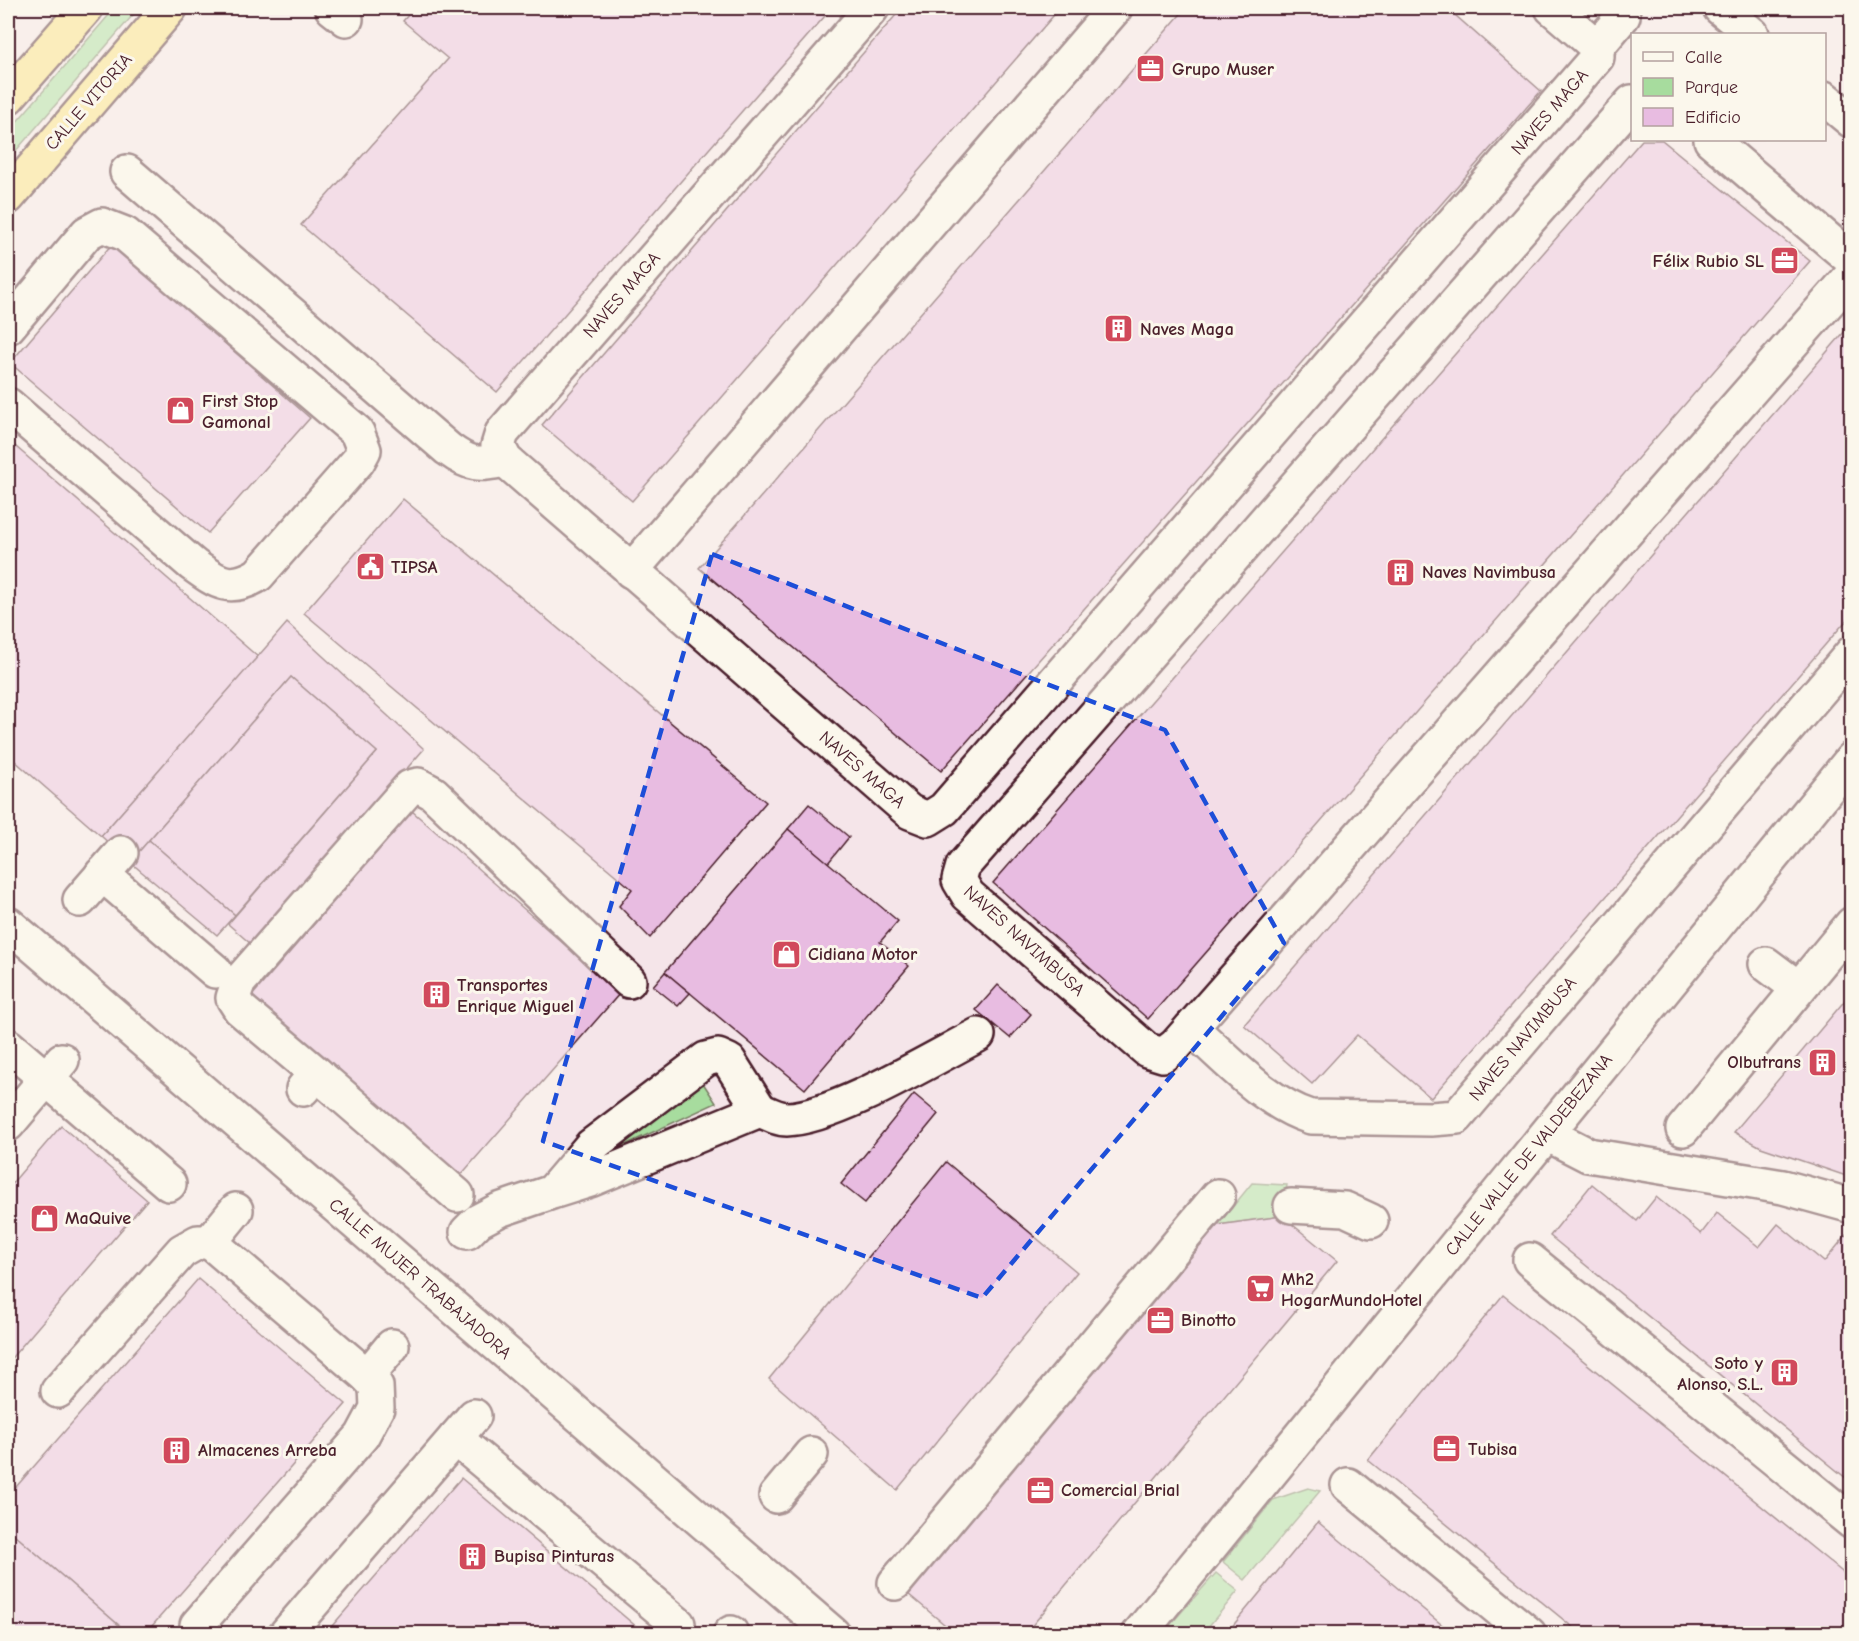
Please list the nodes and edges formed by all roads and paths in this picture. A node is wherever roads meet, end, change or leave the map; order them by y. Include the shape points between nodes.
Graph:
1 (86, 8) edge
2 (170, 8) edge
3 (872, 8) edge
4 (1115, 8) edge
5 (1552, 8) edge
6 (1720, 8) edge
7 (1623, 16) dead end
8 (1751, 33) edge
9 (1597, 46) junction
10 (8, 97) edge
11 (1826, 100) edge
12 (1631, 103) edge
13 (1851, 121) edge
14 (1712, 141) edge
15 (127, 172) dead end
16 (8, 197) edge
17 (1846, 244) edge
18 (1851, 275) edge
19 (8, 327) edge
20 (8, 405) edge
21 (505, 460) junction
22 (631, 571) junction
23 (1851, 653) edge
24 (1851, 759) edge
25 (80, 900) dead end
26 (8, 924) edge
27 (1851, 924) edge
28 (1766, 964) dead end
29 (214, 971) dead end
30 (629, 981) dead end
31 (1798, 988) junction
32 (1191, 1028) junction
33 (978, 1035) dead end
34 (8, 1046) edge
35 (54, 1070) junction
36 (760, 1110) junction
37 (8, 1124) edge
38 (1683, 1128) dead end
39 (1547, 1134) junction
40 (169, 1184) dead end
41 (552, 1192) junction
42 (457, 1195) dead end
43 (1218, 1196) dead end
44 (1291, 1206) dead end
45 (1851, 1206) edge
46 (236, 1210) dead end
47 (1371, 1221) dead end
48 (467, 1232) dead end
49 (210, 1242) junction
50 (1530, 1260) dead end
51 (392, 1346) dead end
52 (367, 1376) junction
53 (58, 1390) dead end
54 (811, 1454) dead end
55 (1348, 1485) dead end
56 (776, 1496) dead end
57 (1851, 1522) edge
58 (895, 1583) dead end
59 (197, 1624) dead end
60 (678, 1624) dead end
61 (286, 1634) edge
62 (833, 1634) edge
63 (1139, 1634) edge
64 (1529, 1634) edge

1 - 10 highway
2 - 16 highway, CALLE VITORIA
3 - 21 street, NAVES MAGA via 502,433 498,446
4 - 22 street
5 - 9 street, NAVES MAGA
6 - 8 street
7 - 9 street
9 - 22 street, NAVES MAGA via 1597,57 944,809 928,819 910,812
11 - 13 street
12 - 32 street, NAVES NAVIMBUSA via 963,866 958,880 968,895 1147,1050 1163,1055
14 - 17 street
15 - 21 street via 465,462 480,465
18 - 32 street, NAVES NAVIMBUSA
19 - 20 street via 87,233 102,225 113,228 125,234 357,432 364,450 258,575 232,585 214,580 192,564
21 - 22 street, NAVES MAGA
23 - 32 street, NAVES NAVIMBUSA via 1456,1117 1311,1117 1292,1111 1274,1101
24 - 39 street, CALLE VALLE DE VALDEBEZANA
25 - 29 street via 112,864
26 - 62 street, CALLE MUJER TRABAJADORA
27 - 31 street
28 - 31 street
30 - 42 street via 433,793 418,785 410,787 238,983 233,998 240,1009 309,1081
31 - 38 street
33 - 36 street via 860,1096 803,1118 783,1119
34 - 35 street
35 - 37 street
35 - 40 street via 126,1131
36 - 41 street
36 - 41 street via 729,1061 718,1056 706,1059 591,1146
39 - 45 street via 1588,1155 1783,1187
39 - 63 street, CALLE VALLE DE VALDEBEZANA
41 - 48 street via 499,1210
43 - 58 street
44 - 47 street via 1346,1209
46 - 49 street
49 - 52 street
49 - 53 street via 198,1242 182,1251
50 - 57 street
51 - 52 street
52 - 59 street via 376,1386 377,1408 362,1436
54 - 56 street
55 - 64 street
60 - 61 street via 465,1427

